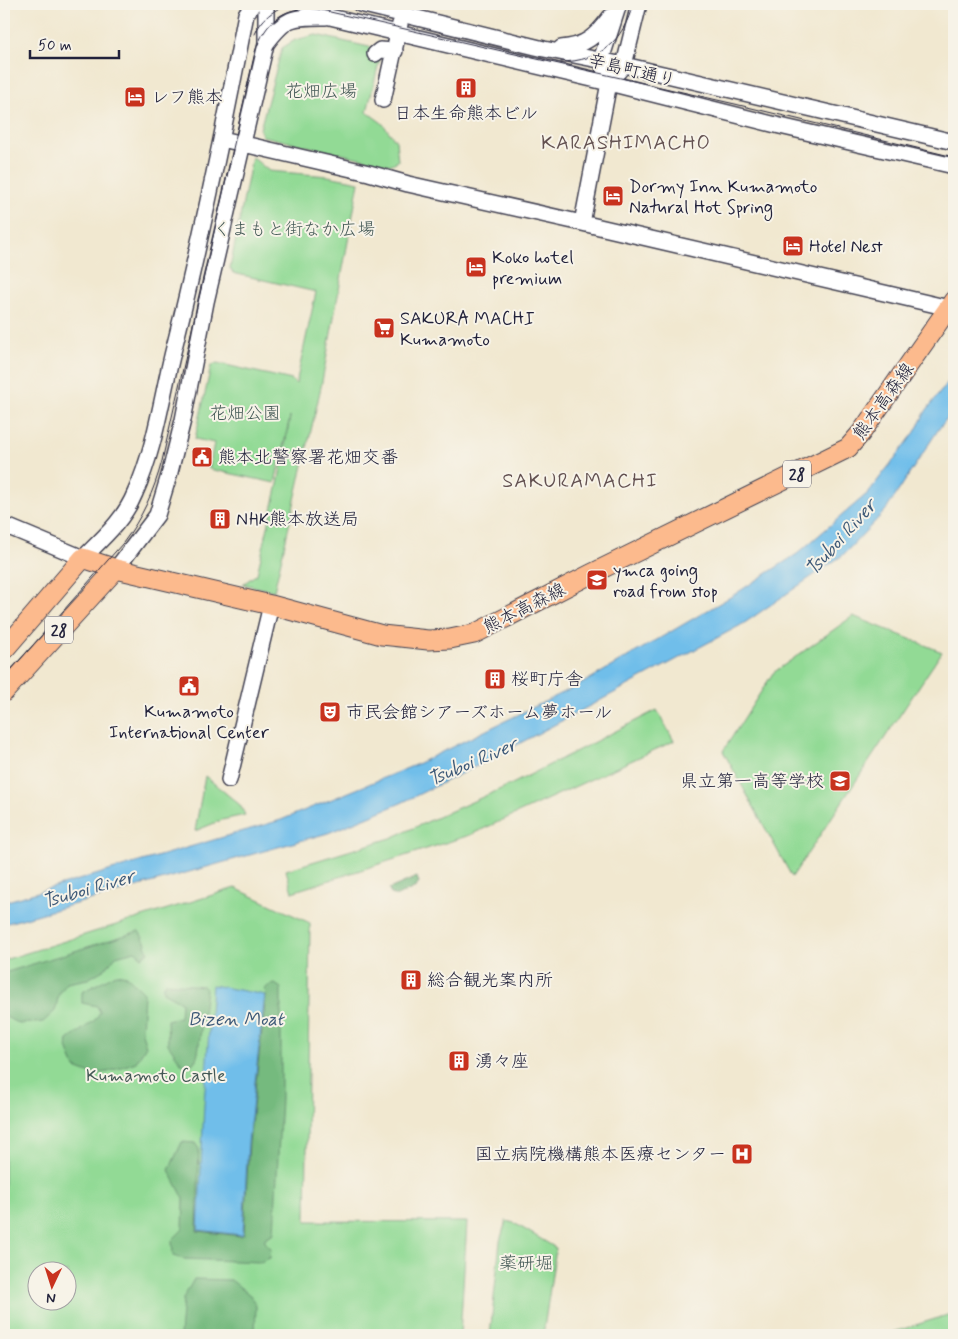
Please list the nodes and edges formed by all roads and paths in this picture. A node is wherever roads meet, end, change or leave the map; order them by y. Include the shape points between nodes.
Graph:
1 (253, 4) edge
2 (266, 4) edge
3 (304, 4) edge
4 (360, 4) edge
5 (638, 4) edge
6 (619, 5) edge
7 (400, 14) junction
8 (330, 17) junction
9 (399, 34) junction
10 (266, 44) junction
11 (544, 49) junction
12 (395, 51) junction
13 (374, 54) dead end
14 (601, 60) junction
15 (624, 65) junction
16 (609, 83) junction
17 (383, 100) dead end
18 (222, 139) junction
19 (954, 142) edge
20 (242, 144) junction
21 (954, 166) edge
22 (582, 223) junction
23 (951, 304) edge
24 (4, 525) edge
25 (83, 558) junction
26 (116, 569) junction
27 (271, 605) junction
28 (4, 650) edge
29 (4, 692) edge
30 (229, 780) dead end

1 - 18 street via 246,14
2 - 10 street
3 - 8 street, 辛島町通り
4 - 7 street, 辛島町通り
5 - 15 street
6 - 11 street via 597,36 574,47
6 - 14 street
7 - 9 street
7 - 11 street, 辛島町通り
8 - 9 street, 辛島町通り
8 - 10 street via 298,17 280,25
9 - 12 street
9 - 16 street, 辛島町通り
10 - 20 street
11 - 14 street, 辛島町通り
12 - 13 street via 380,50
12 - 17 street
14 - 15 street, 辛島町通り
14 - 16 street
15 - 16 street
15 - 19 street, 辛島町通り
16 - 21 street, 辛島町通り
16 - 22 street
18 - 20 street
18 - 25 street via 146,465 135,495 118,523
20 - 22 street
20 - 26 street via 170,472 157,515
22 - 23 street
23 - 27 main road, 熊本高森線 / 28 via 848,448 474,634 428,640 382,635
24 - 25 street
25 - 26 main road, 熊本高森線 / 28
25 - 28 main road, 28
26 - 27 main road, 熊本高森線 / 28
26 - 29 main road, 28
27 - 30 street

